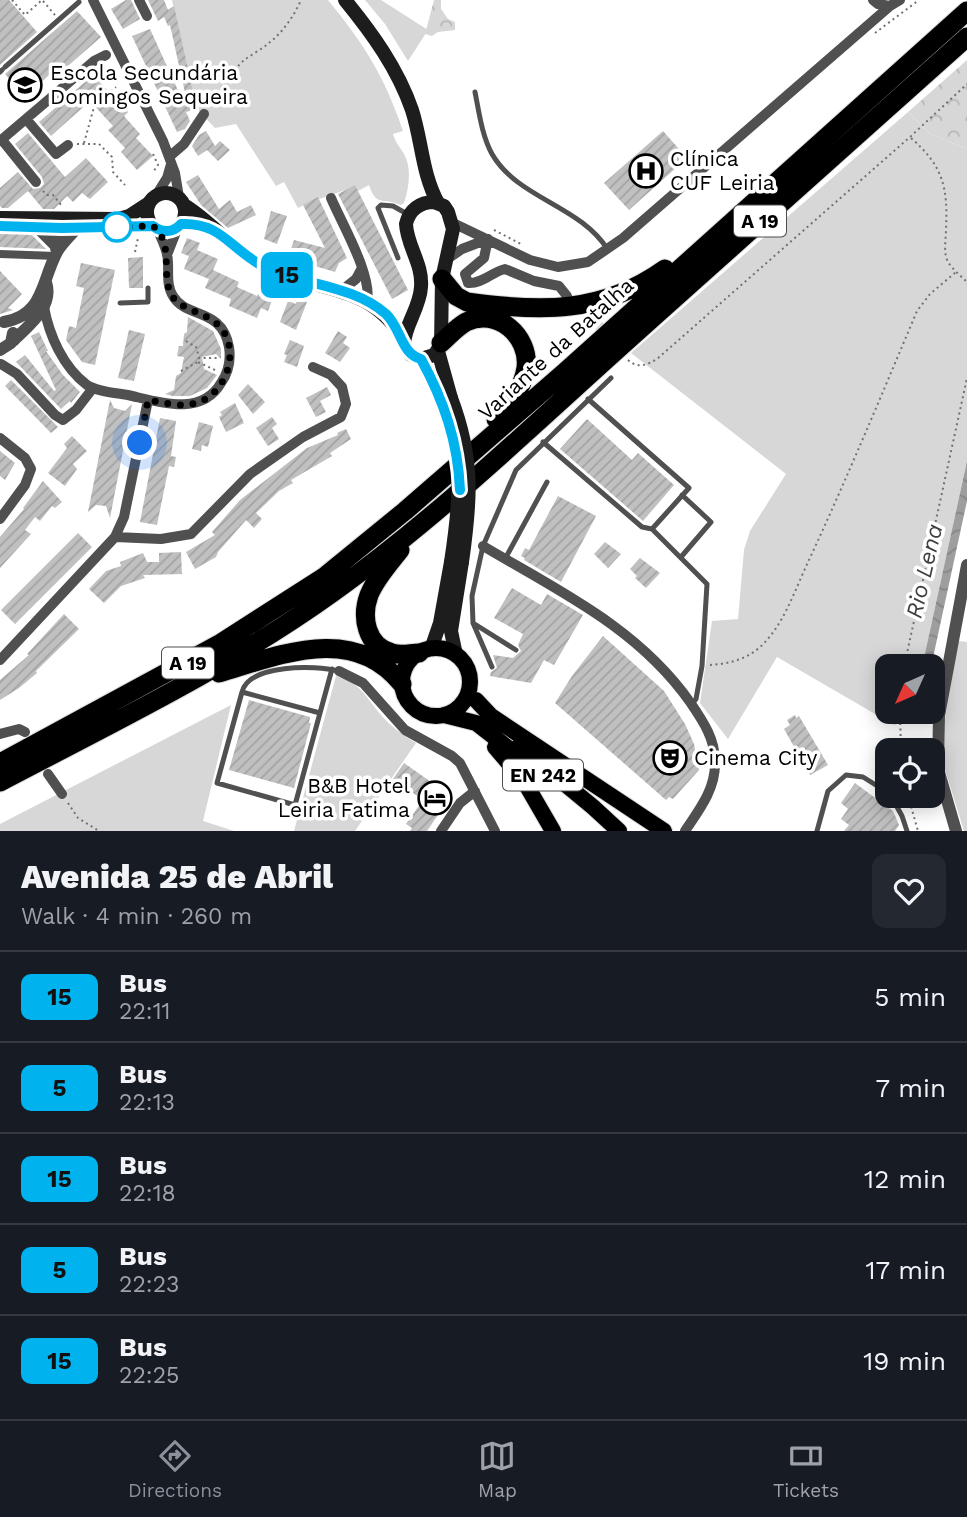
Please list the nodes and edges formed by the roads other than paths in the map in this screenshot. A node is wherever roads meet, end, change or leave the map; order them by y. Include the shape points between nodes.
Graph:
1 (139, 0) edge
2 (345, 0) edge
3 (873, 0) edge
4 (900, 0) edge
5 (79, 2) dead end
6 (98, 2) edge
7 (890, 6) junction
8 (967, 11) edge
9 (147, 16) dead end
10 (868, 27) junction
11 (967, 37) edge
12 (115, 42) junction
13 (106, 55) junction
14 (125, 62) junction
15 (2, 70) edge
16 (475, 92) dead end
17 (205, 114) road end
18 (26, 120) junction
19 (1, 141) edge
20 (68, 145) dead end
21 (170, 160) junction
22 (424, 168) junction
23 (36, 182) road end
24 (331, 198) dead end
25 (153, 199) junction
26 (182, 201) junction
27 (438, 203) junction
28 (412, 211) junction
29 (0, 218) edge
30 (69, 220) junction
31 (453, 223) junction
32 (0, 226) edge
33 (180, 226) junction
34 (38, 228) junction
35 (155, 228) junction
36 (215, 229) junction
37 (490, 234) junction
38 (608, 250) junction
39 (56, 251) junction
40 (0, 254) edge
41 (167, 255) junction
42 (398, 258) dead end
43 (692, 258) junction
44 (362, 268) junction
45 (444, 270) junction
46 (46, 282) junction
47 (148, 288) dead end
48 (341, 291) junction
49 (567, 296) tunnel mouth
50 (419, 298) junction
51 (120, 303) dead end
52 (367, 303) junction
53 (44, 307) junction
54 (386, 314) junction
55 (2, 322) edge
56 (32, 322) junction
57 (47, 325) junction
58 (404, 340) junction
59 (6, 346) edge
60 (440, 347) junction
61 (421, 359) junction
62 (0, 364) edge
63 (313, 367) dead end
64 (611, 378) dead end
65 (93, 388) junction
66 (588, 399) junction
67 (148, 400) junction
68 (448, 402) junction
69 (0, 438) edge
70 (543, 442) junction
71 (471, 454) junction
72 (547, 482) dead end
73 (682, 495) junction
74 (0, 519) edge
75 (416, 528) junction
76 (652, 529) junction
77 (115, 537) junction
78 (484, 546) junction
79 (681, 558) junction
80 (505, 559) junction
81 (456, 562) junction
82 (967, 565) edge
83 (473, 622) junction
84 (960, 631) edge
85 (516, 650) dead end
86 (425, 651) junction
87 (457, 655) junction
88 (0, 660) edge
89 (492, 667) dead end
90 (335, 670) junction
91 (187, 682) junction
92 (402, 684) junction
93 (470, 684) junction
94 (242, 692) junction
95 (476, 700) junction
96 (692, 705) junction
97 (320, 713) junction
98 (444, 715) junction
99 (469, 721) junction
100 (25, 733) dead end
101 (0, 734) edge
102 (0, 763) edge
103 (48, 774) dead end
104 (0, 782) edge
105 (875, 784) edge
106 (475, 791) junction
107 (61, 794) road end
108 (896, 808) edge
109 (618, 830) edge
110 (441, 831) edge
111 (495, 831) edge
112 (553, 831) edge
113 (664, 831) edge
114 (685, 831) edge
115 (817, 831) edge
116 (907, 831) edge
117 (956, 831) edge

1 - 9 street
2 - 22 main road via 369,29 400,83 418,132
3 - 7 street
3 - 10 street
4 - 7 street
5 - 15 lane
6 - 12 street
7 - 10 street
8 - 43 highway, Variante da Batalha / A 19
10 - 38 street
11 - 75 highway, Variante da Batalha / A 19
12 - 13 street
12 - 14 street
13 - 14 street
13 - 18 street
14 - 21 street
16 - 38 lane via 487,144 497,162 516,181 590,227
17 - 21 street
18 - 19 street
18 - 20 street via 56,155
19 - 23 street
21 - 25 street via 167,178
21 - 26 street
22 - 27 main road
22 - 28 main road
24 - 44 street
25 - 26 main road via 168,192
25 - 30 main road via 125,218
25 - 35 main road via 146,212
26 - 33 main road via 185,218
26 - 36 main road
27 - 28 main road via 426,203
27 - 31 main road
28 - 42 lane via 388,205 378,208
28 - 50 main road via 405,227 419,265
29 - 30 main road
30 - 34 main road
30 - 35 main road
30 - 39 street
31 - 37 street
31 - 45 main road
32 - 34 main road
33 - 35 main road via 166,231
33 - 36 main road
33 - 41 street
34 - 39 street
35 - 41 street
36 - 48 main road via 267,268
37 - 38 street via 530,260 558,267 588,262
37 - 45 street via 462,249
37 - 49 street via 484,258 465,274 468,283 505,269 559,286
39 - 40 street
39 - 46 street
41 - 67 street via 173,297 221,328 230,360 222,382 203,401 187,405
43 - 45 highway via 665,268 623,294 565,307 467,302 456,296
43 - 71 highway, Variante da Batalha / A 19
44 - 48 street
44 - 52 street
45 - 60 main road
46 - 53 street
46 - 55 street via 30,312 19,320
47 - 51 lane via 148,302
48 - 52 main road
50 - 54 main road via 407,310
50 - 58 main road
52 - 54 main road
53 - 56 street
53 - 57 street
54 - 58 main road
55 - 59 street via 11,328
56 - 57 street
56 - 59 street
57 - 65 street via 68,363
58 - 61 main road via 409,353
59 - 62 street
60 - 61 main road via 430,358
60 - 68 main road
60 - 71 highway via 466,322 491,319 510,327 524,349 526,370 515,397 477,438
61 - 68 main road
62 - 65 street via 17,374 63,420
63 - 77 street via 331,375 342,387 346,400 341,417 250,474 191,534 161,539
64 - 66 lane
65 - 67 street
66 - 70 lane
66 - 73 lane via 689,488
67 - 77 street via 124,517
68 - 81 main road, bridge via 463,433 470,476 469,518
69 - 74 street via 26,458 31,469
70 - 76 lane via 642,527
70 - 78 lane via 516,470
71 - 102 highway, Variante da Batalha / A 19 via 334,569 285,604
72 - 80 lane
73 - 76 lane
73 - 79 lane via 711,523
75 - 86 highway via 373,587 365,612 368,631 383,649 402,654
75 - 91 highway, Variante da Batalha / A 19 via 300,615
76 - 79 lane
77 - 88 street
78 - 80 street
78 - 83 lane via 472,596
79 - 96 lane via 707,584 702,666
80 - 96 street via 595,611 628,636 660,664
81 - 86 main road via 440,623
81 - 87 main road via 451,631
82 - 84 street
83 - 85 lane
83 - 89 lane
84 - 117 street via 943,688 938,743 938,769
86 - 87 main road
86 - 92 main road via 406,666
87 - 93 main road, EN 242
90 - 94 lane via 300,667 266,673 243,686
90 - 97 lane
90 - 106 street via 363,683 405,730 452,756
91 - 92 highway via 273,655 332,649 379,660
91 - 104 highway, Variante da Batalha / A 19
92 - 98 main road, EN 242 via 411,705 432,716
93 - 95 main road, EN 242
93 - 98 main road via 465,701
94 - 97 lane
94 - 97 lane via 217,783 295,805
95 - 109 main road, EN 242 via 487,720
95 - 113 main road via 491,716
96 - 114 street via 709,733 715,764 712,786
98 - 99 main road, EN 242
99 - 109 main road, EN 242
99 - 112 main road, EN 242 via 515,769
100 - 101 street via 19,729
103 - 107 street
105 - 115 lane via 846,775 828,791
106 - 110 street via 460,803
106 - 111 street
108 - 116 lane

